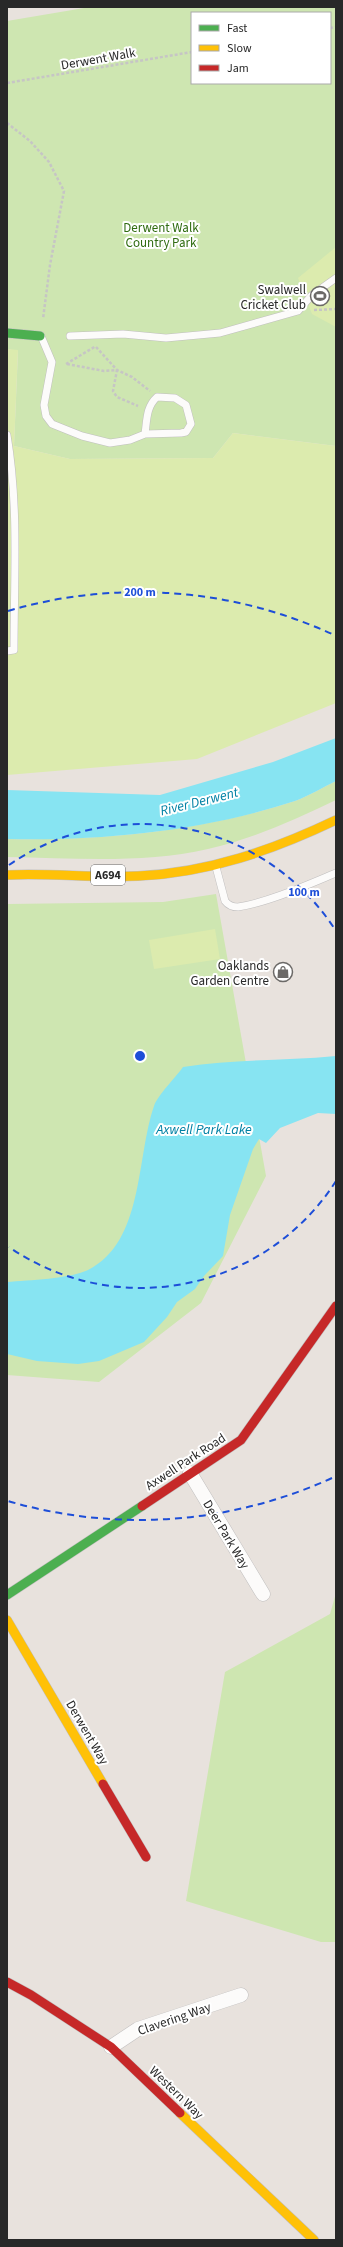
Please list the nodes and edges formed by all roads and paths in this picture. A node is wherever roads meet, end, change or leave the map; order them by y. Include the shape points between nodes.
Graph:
1 (191, 52) edge
2 (7, 83) edge
3 (7, 123) edge
4 (336, 278) edge
5 (336, 309) edge
6 (298, 311) junction
7 (7, 333) edge
8 (40, 336) junction
9 (70, 336) dead end
10 (91, 337) junction
11 (96, 346) junction
12 (52, 362) junction
13 (67, 364) junction
14 (117, 370) junction
15 (157, 397) junction
16 (126, 402) dead end
17 (145, 434) junction
18 (7, 435) edge
19 (7, 651) edge
20 (336, 820) edge
21 (216, 865) junction
22 (336, 873) edge
23 (7, 875) edge
24 (336, 1306) edge
25 (190, 1473) junction
26 (263, 1594) dead end
27 (7, 1595) edge
28 (7, 1620) edge
29 (146, 1857) dead end
30 (7, 1982) edge
31 (241, 1996) dead end
32 (111, 2047) junction
33 (314, 2240) edge

1 - 2 path, Derwent Walk
3 - 8 path via 30,141 49,162 64,191
4 - 6 lane via 312,295
5 - 6 path
6 - 10 lane via 220,333 166,338 123,334
7 - 8 street
8 - 12 lane
9 - 10 lane
10 - 11 path
11 - 13 path
11 - 14 path
12 - 13 path
12 - 17 lane via 44,406 46,416 52,424 82,436 110,442 130,440
13 - 14 path via 104,371
14 - 15 path via 132,377
14 - 16 path via 113,390 117,397
15 - 17 lane via 148,409
15 - 17 lane via 166,396 181,401 186,406 191,424 186,432
18 - 19 lane via 12,463 14,508 14,650
20 - 21 street, A694 via 265,851
21 - 22 lane via 225,901 228,905 237,907
21 - 23 street, A694 via 139,876
24 - 25 street, Axwell Park Road via 241,1440
25 - 26 street, Deer Park Way
25 - 27 street, Axwell Park Road
28 - 29 street, Derwent Way
30 - 32 street, Western Way via 31,1994
31 - 32 street, Clavering Way via 138,2029
32 - 33 street, Western Way

